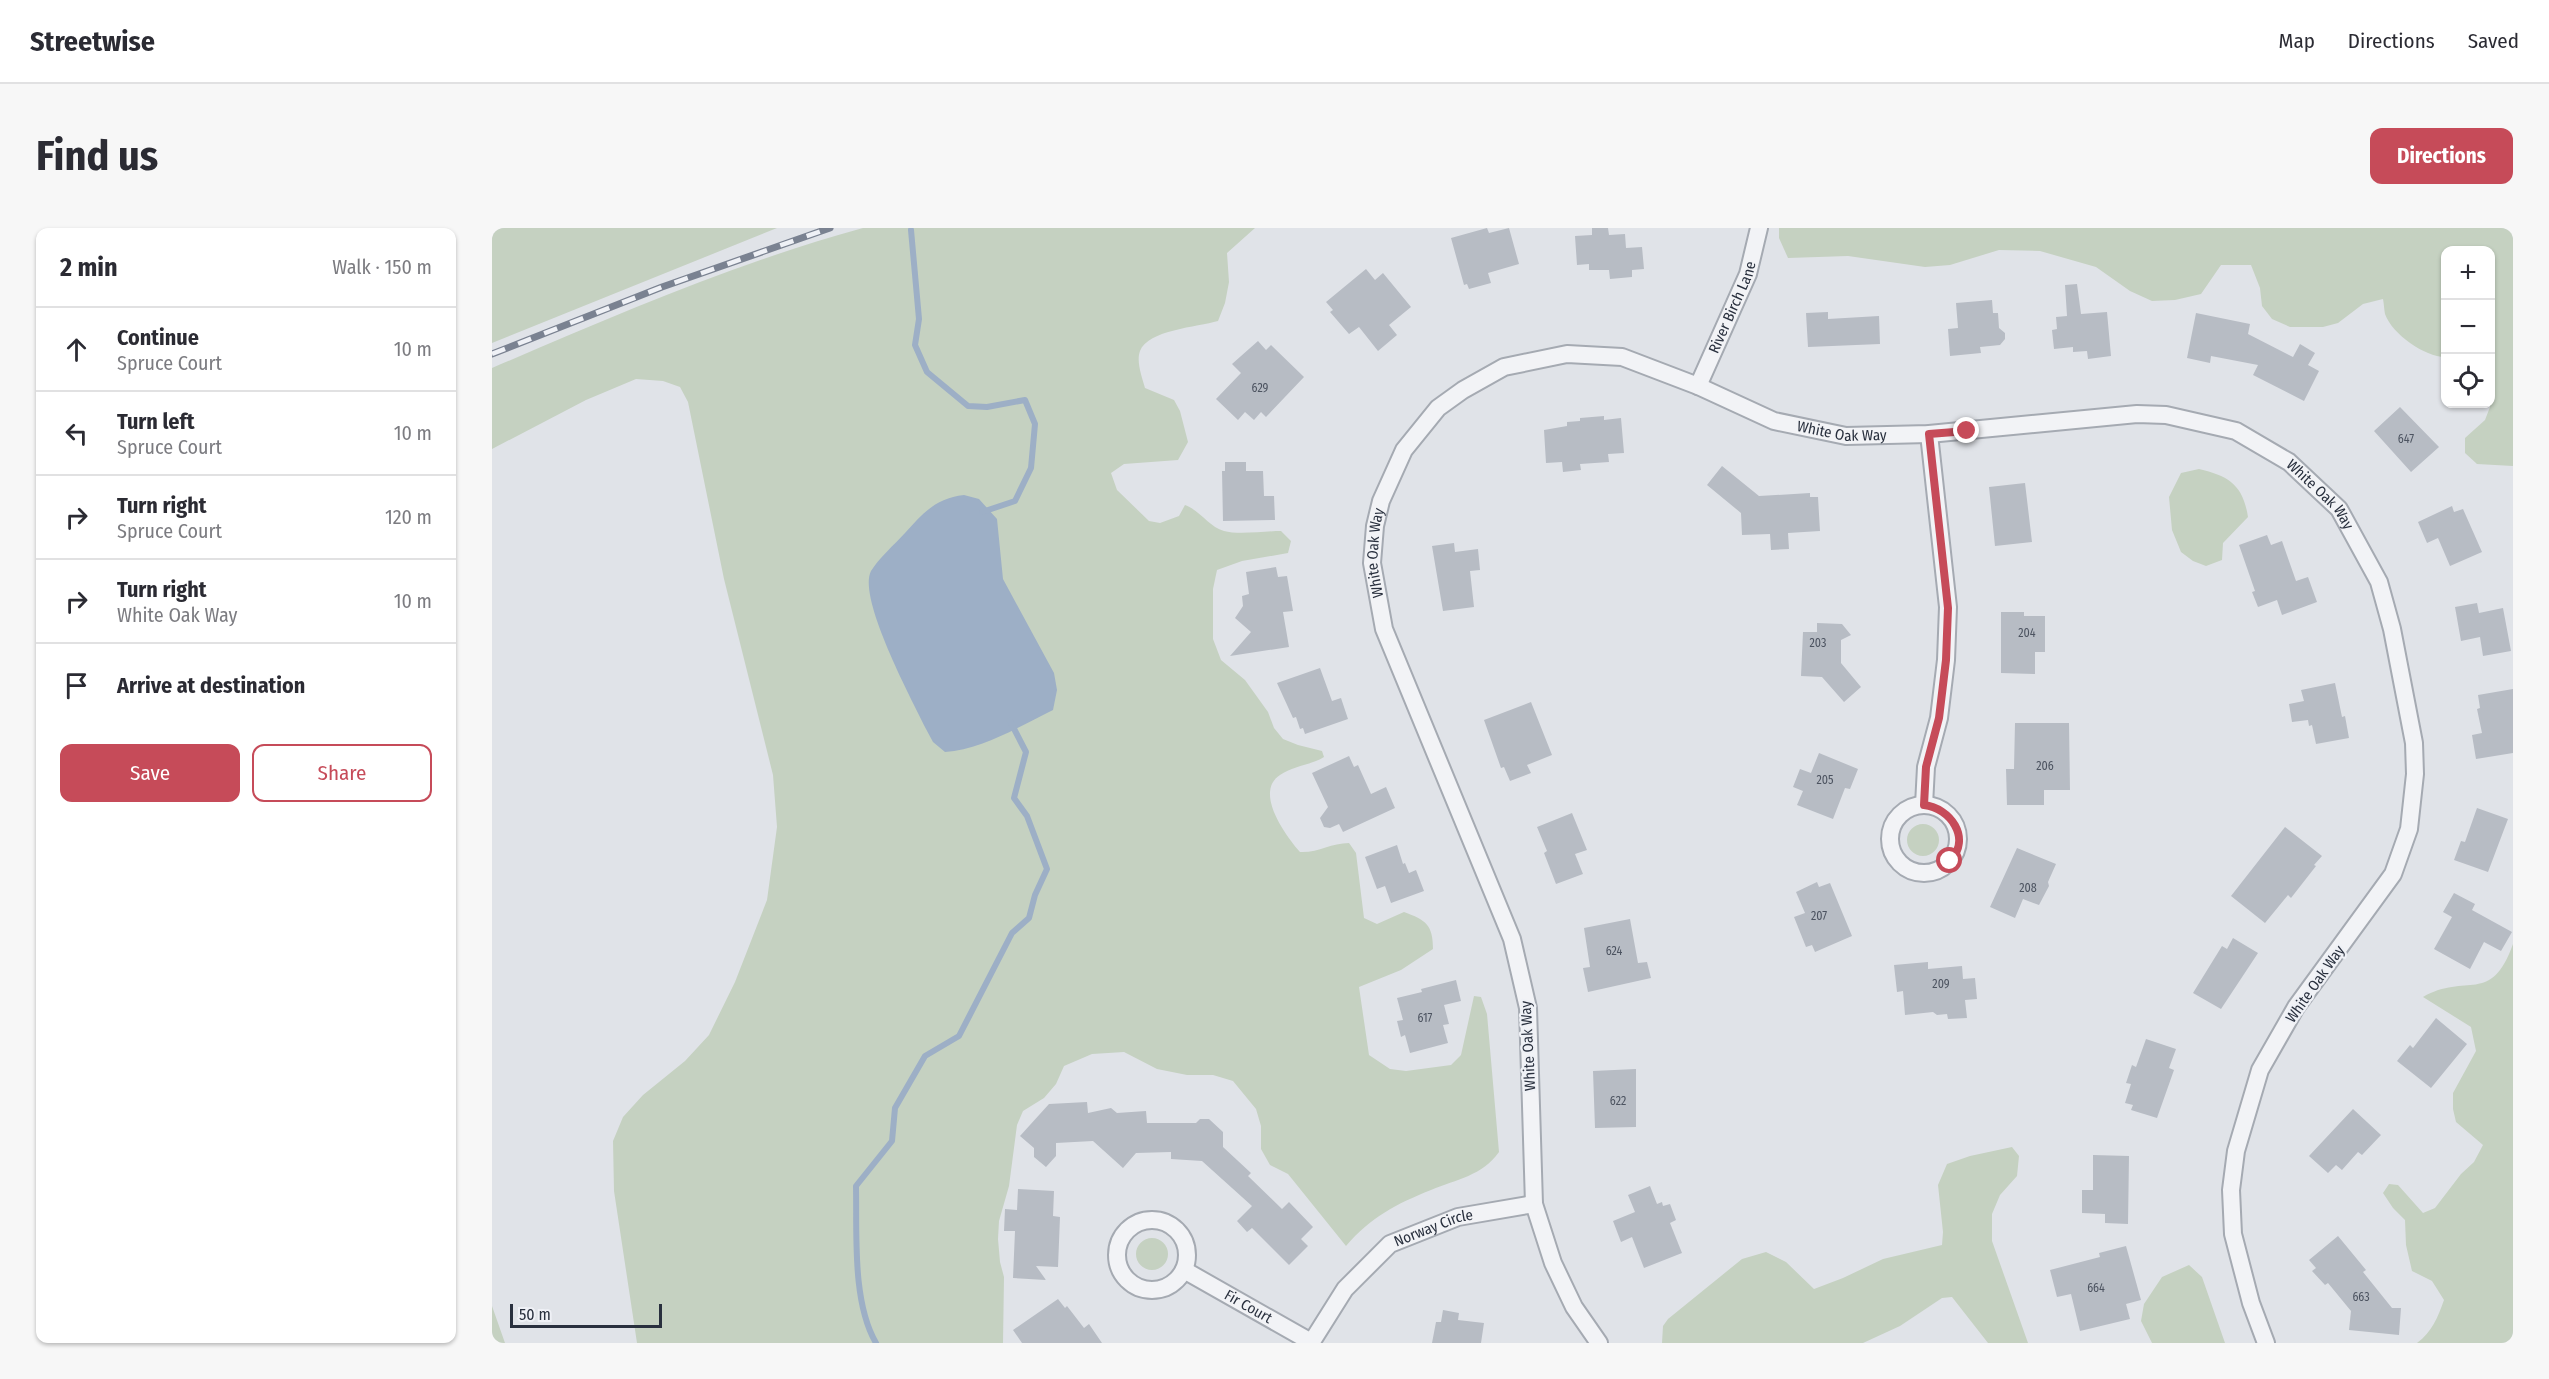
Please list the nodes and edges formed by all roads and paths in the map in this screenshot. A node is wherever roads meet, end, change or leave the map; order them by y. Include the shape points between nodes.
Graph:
1 (1759, 228) edge
2 (1698, 386) junction
3 (1929, 434) junction
4 (1924, 805) junction
5 (1534, 1204) junction
6 (1184, 1270) junction
7 (1311, 1342) edge
8 (1599, 1343) edge
9 (2266, 1343) edge

1 - 2 street, River Birch Lane via 1748,274
2 - 3 street, White Oak Way via 1774,421 1846,436
2 - 5 street, White Oak Way via 1622,357 1568,354 1504,367 1438,408 1404,450 1375,526 1372,562 1384,629 1512,939 1520,973 1528,1008
3 - 4 street via 1948,630 1939,718 1926,767
3 - 9 street, White Oak Way via 2137,414 2166,415 2236,431 2289,462 2339,509 2379,582 2414,743 2409,829 2393,874 2296,1007 2260,1070 2249,1103 2236,1151 2231,1190 2233,1234
4 - 4 street via 1914,806 1898,818 1890,835 1900,863 1917,873 1947,866 1959,840 1949,815
5 - 7 street, Norway Circle via 1458,1217 1390,1244 1345,1289
5 - 8 street, White Oak Way via 1553,1263 1574,1307
6 - 6 street via 1185,1242 1164,1222 1134,1225 1121,1240 1120,1269 1138,1287 1162,1289
6 - 7 street, Fir Court

